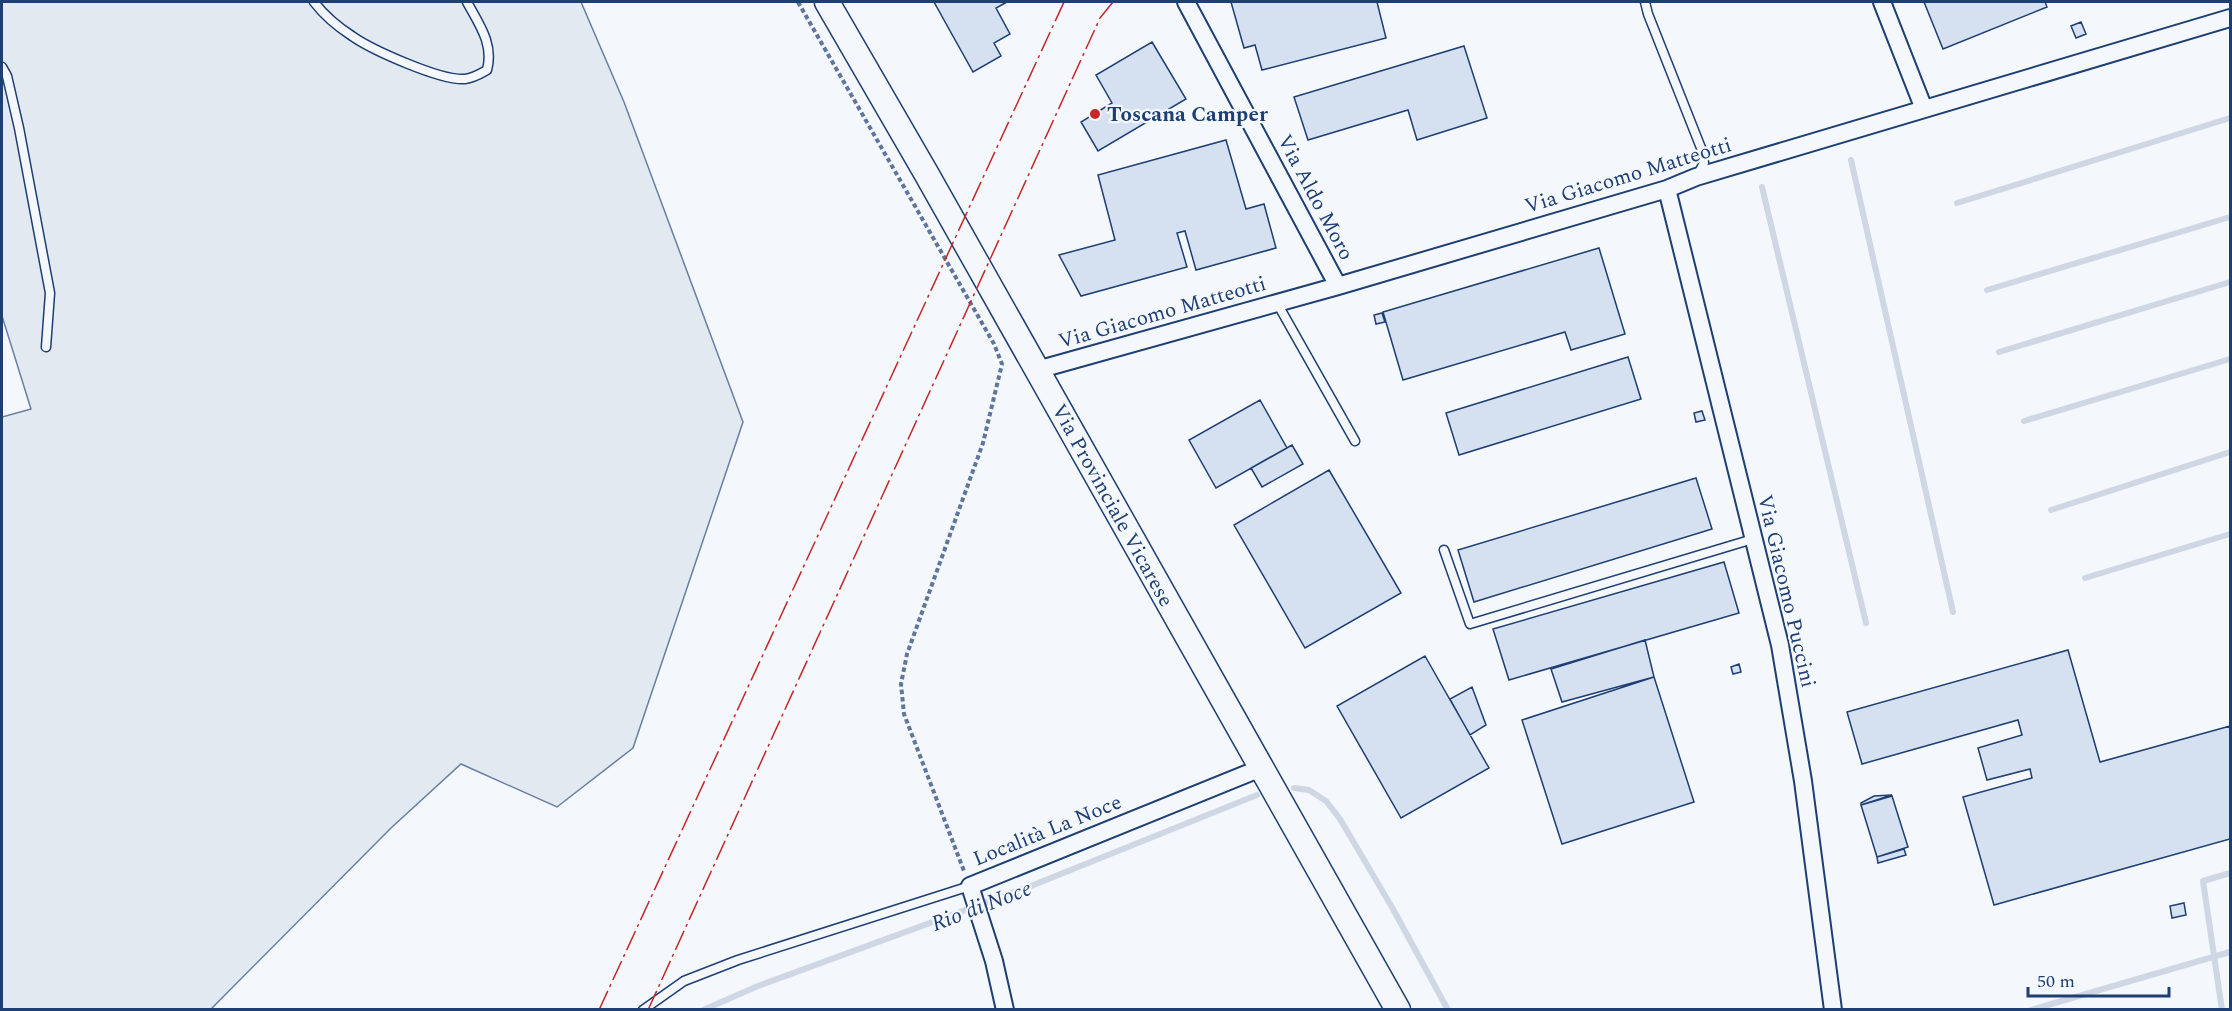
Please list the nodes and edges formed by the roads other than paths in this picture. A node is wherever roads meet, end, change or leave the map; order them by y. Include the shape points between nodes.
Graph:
1 (314, 2) edge
2 (467, 2) edge
3 (827, 2) edge
4 (1186, 2) edge
5 (1645, 2) edge
6 (1882, 2) edge
7 (2230, 18) edge
8 (2, 66) edge
9 (1924, 109) junction
10 (1696, 177) junction
11 (1667, 189) junction
12 (1338, 286) junction
13 (1277, 303) junction
14 (46, 347) dead end
15 (1037, 370) junction
16 (1355, 441) dead end
17 (1753, 539) junction
18 (1444, 550) dead end
19 (1261, 768) junction
20 (974, 898) junction
21 (643, 1010) edge
22 (1005, 1010) edge
23 (1398, 1010) edge
24 (1833, 1010) edge

1 - 2 lane via 353,37 404,62 464,79 487,70 491,57
3 - 15 main road, Via Provinciale Vicarese
4 - 12 street, Via Aldo Moro
5 - 10 lane via 1703,153 1704,163
6 - 9 street
7 - 9 street, Via Giacomo Matteotti
8 - 14 lane via 19,128 50,293
9 - 10 street, Via Giacomo Matteotti
10 - 11 street, Via Giacomo Matteotti
11 - 12 street, Via Giacomo Matteotti
11 - 17 street, Via Giacomo Puccini
12 - 13 street, Via Giacomo Matteotti
13 - 15 street, Via Giacomo Matteotti
13 - 16 lane
15 - 19 main road, Via Provinciale Vicarese
17 - 18 lane via 1470,624
17 - 24 street, Via Giacomo Puccini via 1780,645 1794,725
19 - 20 street, Località La Noce
19 - 23 main road, Via Provinciale Vicarese
20 - 21 lane via 738,960 684,981
20 - 22 street

